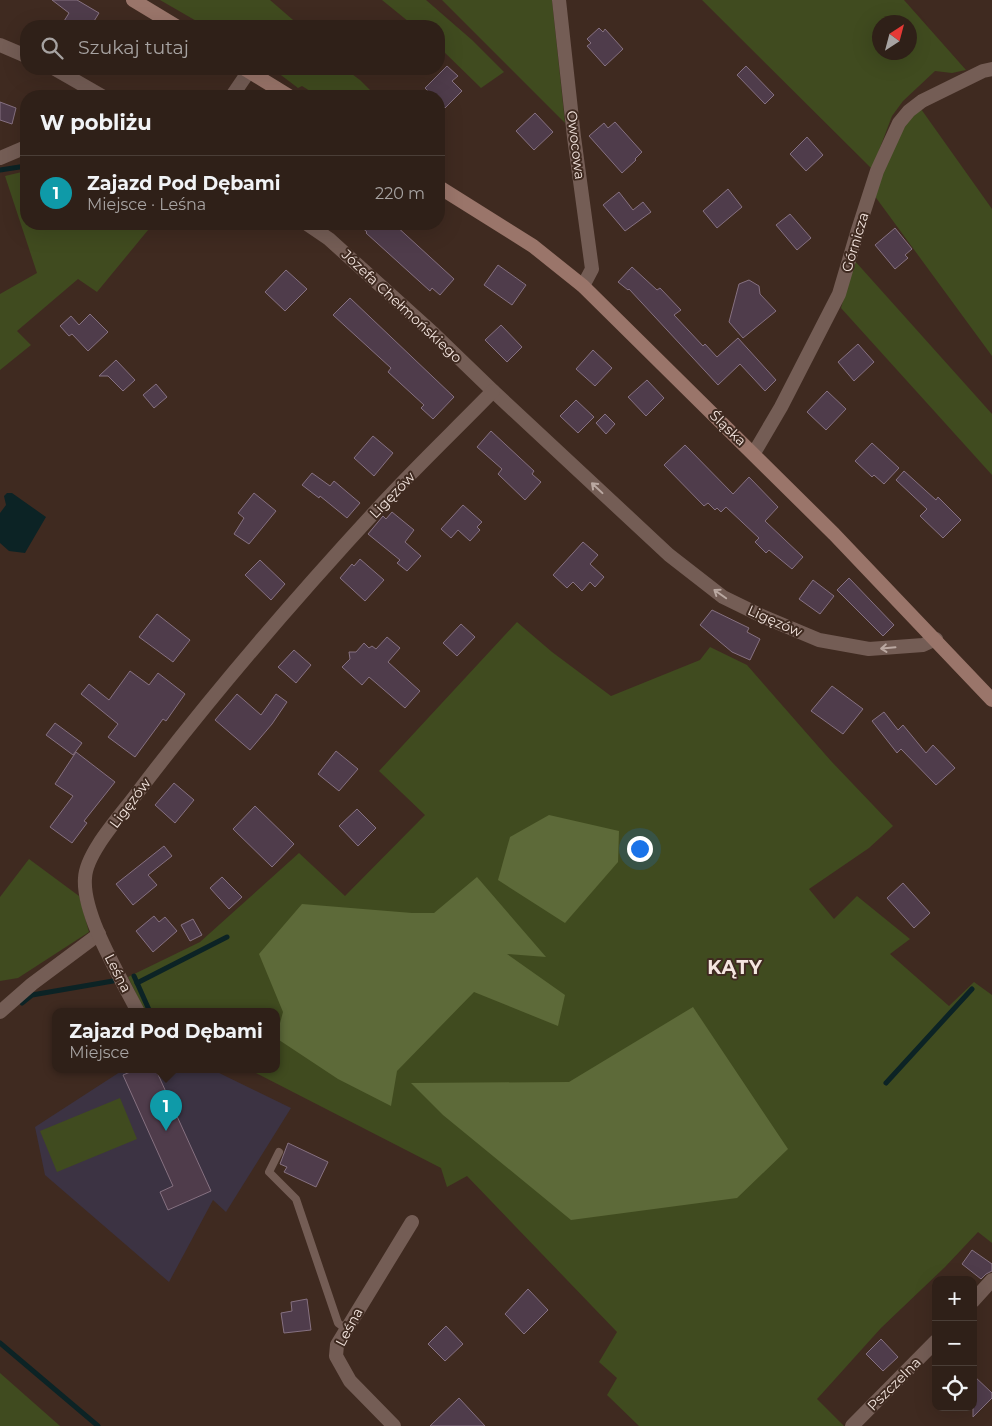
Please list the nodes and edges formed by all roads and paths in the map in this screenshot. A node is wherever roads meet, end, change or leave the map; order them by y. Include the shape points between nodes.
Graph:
1 (132, 0) edge
2 (560, 0) edge
3 (166, 20) edge
4 (0, 45) edge
5 (20, 53) edge
6 (992, 69) edge
7 (66, 75) edge
8 (244, 75) edge
9 (255, 75) edge
10 (92, 90) edge
11 (235, 90) edge
12 (279, 90) edge
13 (20, 150) edge
14 (0, 158) edge
15 (445, 191) edge
16 (316, 230) edge
17 (583, 286) junction
18 (493, 391) junction
19 (754, 453) junction
20 (936, 639) junction
21 (992, 700) edge
22 (98, 934) junction
23 (136, 1008) edge
24 (0, 1012) edge
25 (278, 1152) dead end
26 (412, 1222) dead end
27 (992, 1280) edge
28 (977, 1297) edge
29 (346, 1329) junction
30 (932, 1345) edge
31 (394, 1426) edge
32 (852, 1426) edge

1 - 3 main road
2 - 17 street, Owocowa via 592,269
4 - 5 street
6 - 19 street, Górnicza via 922,101 899,123 877,171 839,294
7 - 10 street
8 - 11 street
9 - 12 main road
13 - 14 street
15 - 17 main road, Śląska via 533,246
16 - 18 street, Józefa Chełmońskiego via 420,321
17 - 19 main road, Śląska
20 -> 18 street, Ligęzów via 923,645 869,649 819,640 723,597 669,555
18 - 22 street, Ligęzów via 383,502 280,619 180,737 94,851 85,877 87,900
19 - 20 main road, Śląska
20 - 21 main road, Śląska
22 - 23 street, Leśna
22 - 24 street
25 - 29 lane via 269,1172 296,1199 338,1323
26 - 29 street, Leśna
27 - 28 street
29 - 31 street, Leśna via 337,1345 336,1356 350,1381
30 - 32 street, Pszczelna

